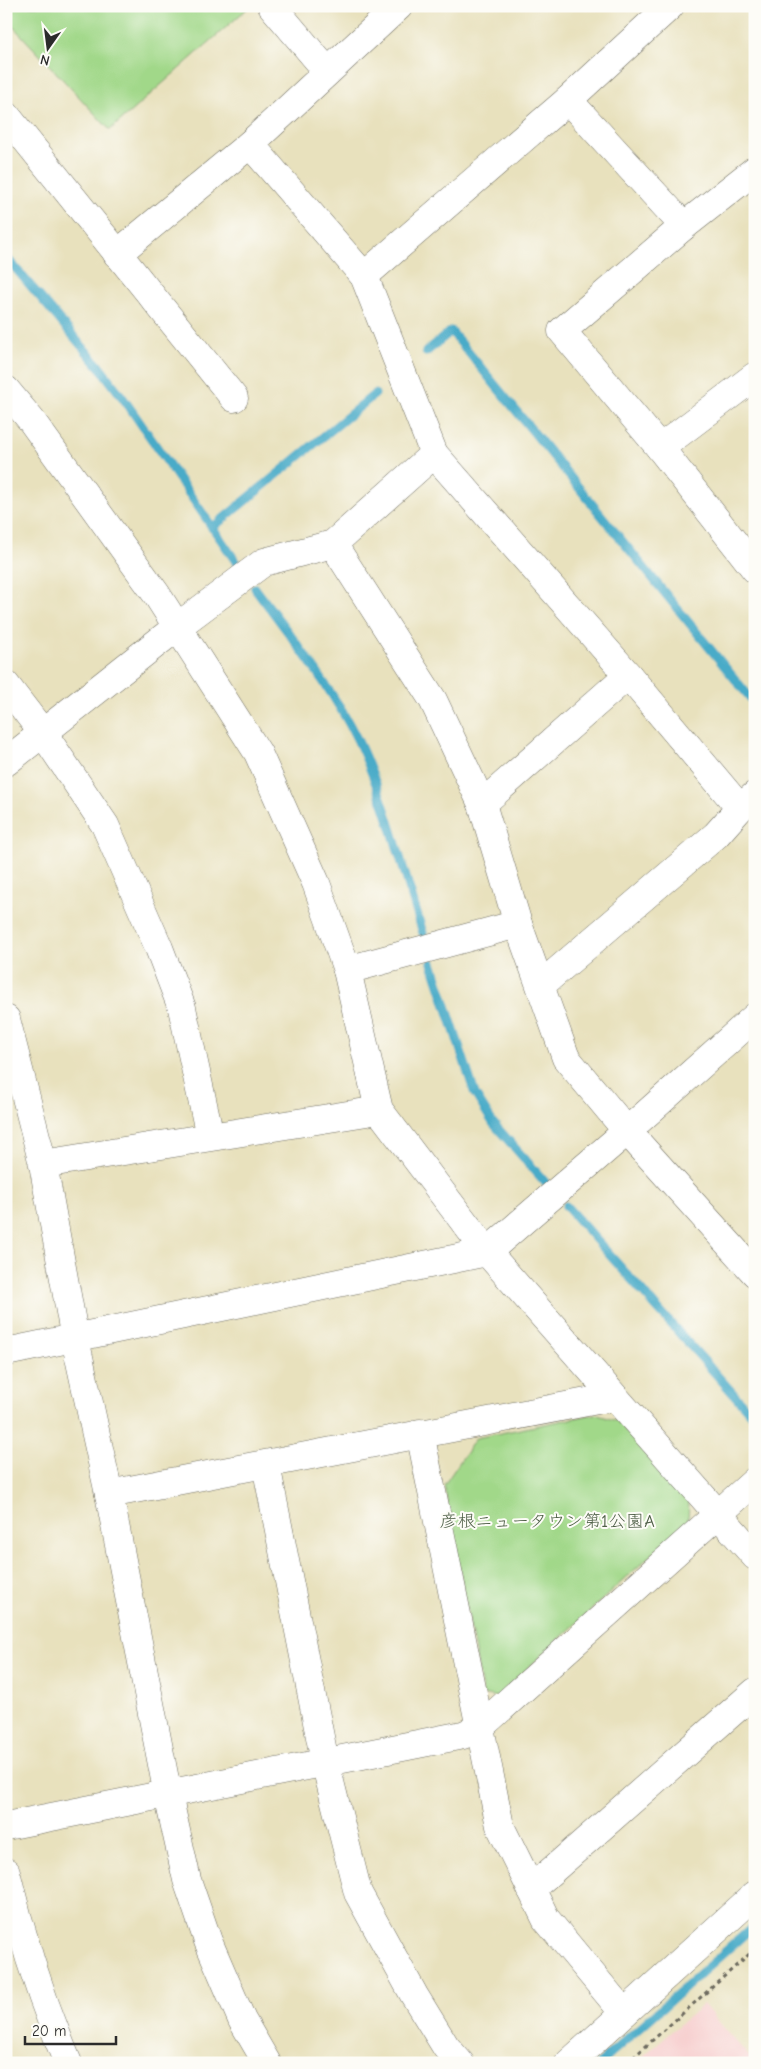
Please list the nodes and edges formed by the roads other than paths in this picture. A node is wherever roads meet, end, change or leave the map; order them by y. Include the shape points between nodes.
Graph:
1 (272, 6) edge
2 (399, 6) edge
3 (670, 6) edge
4 (326, 71) junction
5 (568, 100) junction
6 (6, 115) edge
7 (250, 144) junction
8 (755, 170) edge
9 (684, 226) junction
10 (117, 254) junction
11 (364, 276) junction
12 (755, 376) edge
13 (6, 390) edge
14 (234, 398) dead end
15 (660, 448) junction
16 (434, 454) junction
17 (333, 544) junction
18 (755, 569) edge
19 (177, 627) junction
20 (628, 675) junction
21 (6, 685) edge
22 (43, 733) junction
23 (6, 762) edge
24 (747, 801) edge
25 (482, 804) junction
26 (518, 924) junction
27 (347, 970) junction
28 (541, 985) junction
29 (755, 1017) edge
30 (6, 1019) edge
31 (379, 1110) junction
32 (627, 1131) junction
33 (210, 1136) junction
34 (42, 1164) junction
35 (487, 1252) junction
36 (751, 1260) edge
37 (76, 1339) junction
38 (6, 1352) edge
39 (613, 1397) junction
40 (420, 1433) junction
41 (266, 1465) junction
42 (755, 1481) edge
43 (109, 1494) junction
44 (718, 1514) junction
45 (755, 1556) edge
46 (755, 1692) edge
47 (479, 1728) junction
48 (325, 1762) junction
49 (168, 1795) junction
50 (6, 1826) edge
51 (6, 1872) edge
52 (531, 1889) junction
53 (755, 1895) edge
54 (624, 2013) junction
55 (68, 2063) edge
56 (267, 2063) edge
57 (460, 2063) edge
58 (569, 2063) edge

1 - 4 street
2 - 4 street
3 - 5 street
4 - 7 street
5 - 9 street
5 - 11 street
6 - 10 street
7 - 10 street
7 - 11 street
8 - 9 street
9 - 15 street via 562,331
10 - 14 street
11 - 16 street
12 - 15 street
13 - 19 street via 157,595
15 - 18 street
16 - 17 street
16 - 20 street
17 - 19 street via 264,562
17 - 25 street via 433,700
19 - 22 street
19 - 27 street via 258,753 316,883
20 - 24 street
20 - 25 street
21 - 22 street
22 - 23 street
22 - 33 street via 105,825 160,948 182,1008
24 - 28 street via 716,835
25 - 26 street
26 - 27 street
26 - 28 street
27 - 31 street
28 - 32 street via 566,1058
29 - 32 street
30 - 34 street
31 - 33 street
31 - 35 street
32 - 35 street
32 - 36 street
33 - 34 street
34 - 37 street
35 - 37 street
35 - 39 street
37 - 38 street
37 - 43 street
39 - 40 street
39 - 44 street
40 - 41 street
40 - 47 street
41 - 43 street
41 - 48 street
42 - 44 street
43 - 49 street
44 - 45 street
44 - 47 street
46 - 52 street
47 - 48 street via 463,1735
47 - 52 street via 500,1826
48 - 49 street
48 - 57 street via 358,1893 418,2002
49 - 50 street
49 - 56 street via 187,1880 208,1941 242,2020
51 - 55 street via 21,1936
52 - 54 street via 546,1919
53 - 54 street
54 - 58 street

